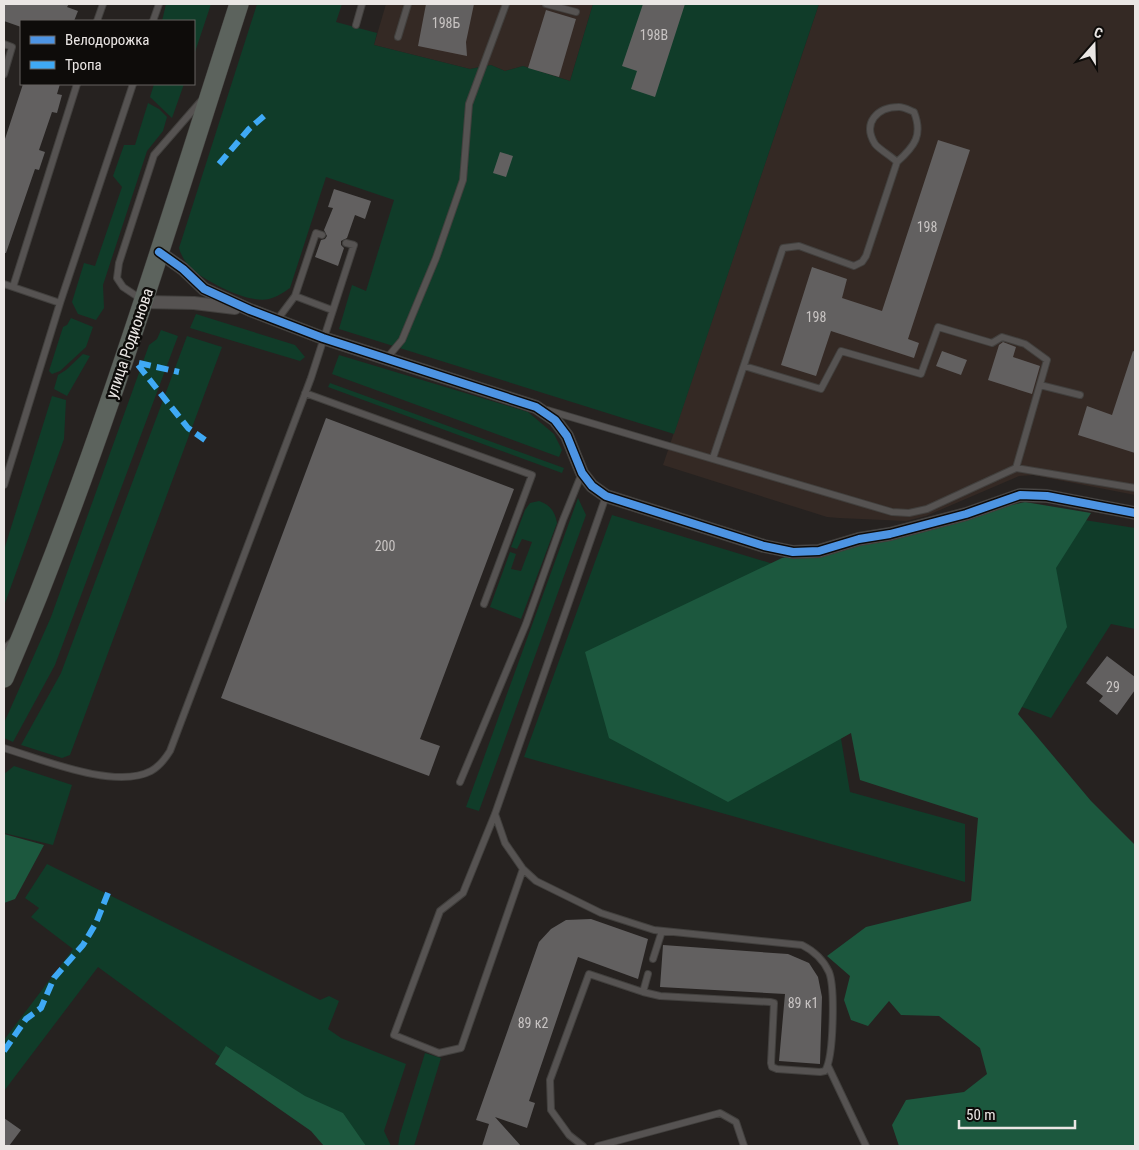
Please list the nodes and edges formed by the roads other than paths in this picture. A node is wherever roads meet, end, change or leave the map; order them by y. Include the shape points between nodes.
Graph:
1 (103, 4) edge
2 (159, 4) edge
3 (239, 4) edge
4 (362, 4) edge
5 (408, 4) edge
6 (506, 4) edge
7 (546, 4) edge
8 (576, 12) dead end
9 (97, 20) edge
10 (153, 20) edge
11 (356, 25) dead end
12 (398, 37) dead end
13 (4, 44) edge
14 (4, 74) edge
15 (77, 85) edge
16 (133, 85) edge
17 (212, 89) junction
18 (897, 162) junction
19 (322, 235) dead end
20 (346, 243) dead end
21 (159, 252) junction
22 (4, 284) edge
23 (14, 287) junction
24 (295, 296) junction
25 (144, 302) junction
26 (60, 303) junction
27 (250, 310) junction
28 (332, 310) junction
29 (277, 320) junction
30 (323, 338) junction
31 (387, 358) junction
32 (744, 366) junction
33 (1040, 385) junction
34 (305, 393) junction
35 (1080, 395) dead end
36 (536, 407) junction
37 (713, 458) junction
38 (1016, 468) junction
39 (582, 473) junction
40 (4, 485) edge
41 (1135, 488) edge
42 (606, 496) junction
43 (1135, 514) edge
44 (484, 604) dead end
45 (23, 633) junction
46 (4, 649) edge
47 (4, 678) edge
48 (4, 748) edge
49 (460, 782) dead end
50 (496, 814) junction
51 (523, 869) junction
52 (662, 931) junction
53 (653, 959) dead end
54 (648, 974) dead end
55 (643, 992) junction
56 (828, 1066) junction
57 (583, 1146) edge
58 (598, 1146) edge
59 (744, 1146) edge
60 (866, 1146) edge

1 - 9 lane
2 - 10 lane
3 - 17 main road, улица Родионова
4 - 11 lane
5 - 12 lane
6 - 31 lane via 469,104 462,180 457,198 402,340
7 - 8 lane
13 - 14 lane via 12,47
15 - 23 lane
16 - 26 lane
17 - 21 main road, улица Родионова
17 - 25 lane via 154,155 119,262 117,278 123,287
18 - 18 lane via 917,137 919,125 914,112 900,107 884,109 874,116 870,128 876,144
18 - 32 lane via 862,262 854,266 798,246 783,248
19 - 24 lane via 316,233
20 - 28 lane via 354,245
21 - 25 main road, улица Родионова
21 - 27 street via 204,289
22 - 23 lane
23 - 26 lane
24 - 28 lane
24 - 29 lane
25 - 27 street via 194,302
25 - 45 main road, улица Родионова via 75,500
26 - 40 lane
27 - 29 street
28 - 30 lane
29 - 30 street
30 - 31 street
30 - 34 lane
31 - 36 street
32 - 33 lane via 821,388 841,351 921,374 938,327 992,343 1002,338 1025,344 1047,360
32 - 37 lane
33 - 35 lane
33 - 38 lane
34 - 44 lane via 532,475
34 - 48 lane via 170,751 163,762 150,771 129,777 88,774
36 - 37 lane
36 - 39 street via 555,420 567,436
37 - 38 lane via 892,512 909,514 928,509
38 - 41 lane
39 - 42 street
39 - 49 lane via 526,624
42 - 43 street via 764,546 793,552 819,550 890,534 966,514 1020,495 1047,496
42 - 50 lane
45 - 46 lane
45 - 47 main road, улица Родионова
50 - 51 lane via 505,843
50 - 51 lane via 462,893 440,911 394,1035 440,1053 462,1048
51 - 52 lane via 536,881 602,913
52 - 53 lane
52 - 56 lane via 802,945 812,950 829,973 832,992
54 - 55 lane
55 - 56 lane via 660,996 774,1003 772,1067 820,1072
55 - 57 lane via 592,974 587,978 550,1080 551,1110 569,1135
56 - 60 lane
58 - 59 lane via 720,1113 736,1122

